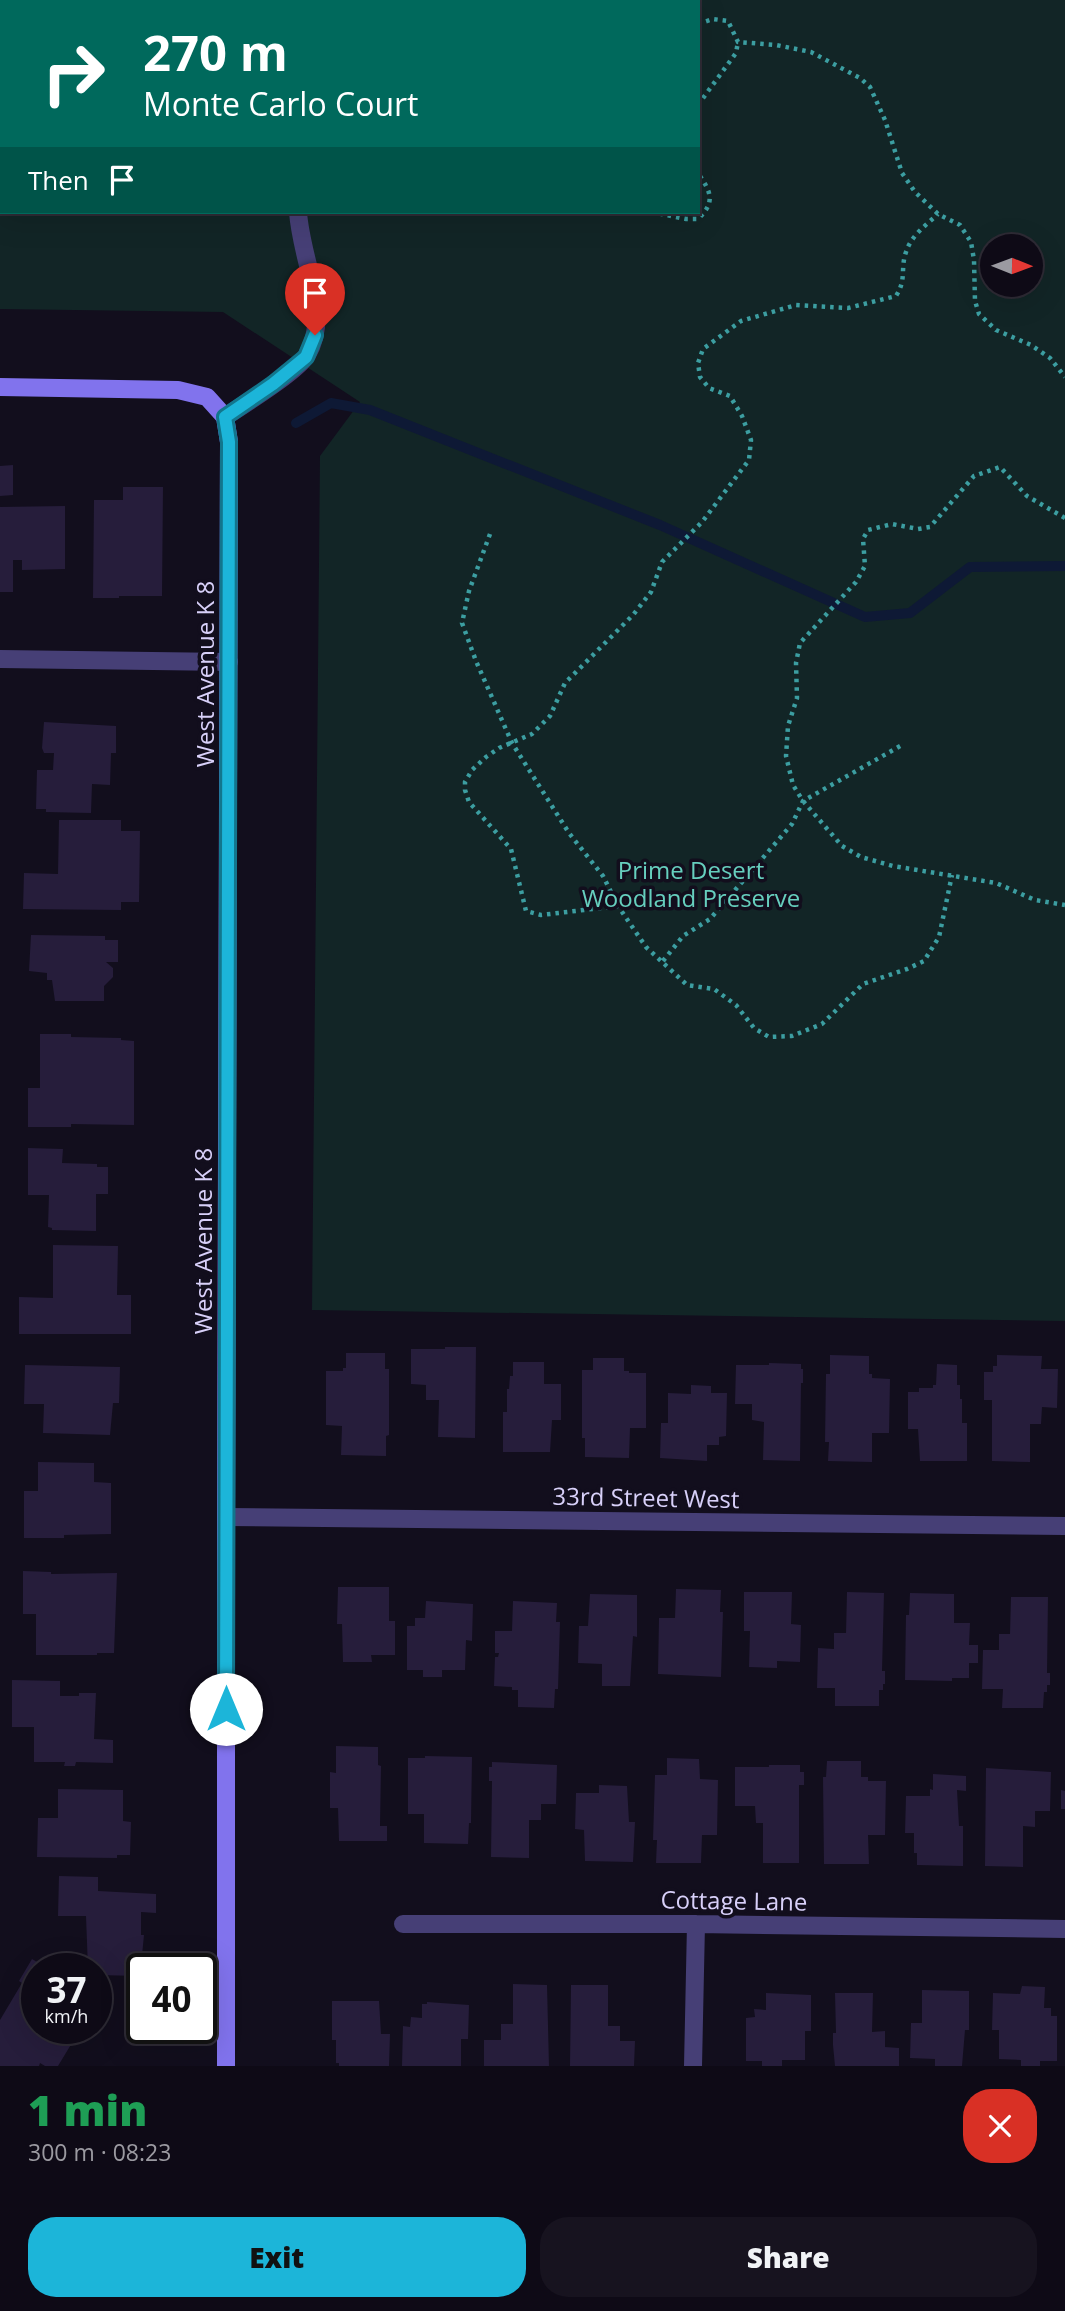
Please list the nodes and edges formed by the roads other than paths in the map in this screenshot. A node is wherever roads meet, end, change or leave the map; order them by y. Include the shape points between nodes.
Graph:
1 (298, 214) edge
2 (0, 387) edge
3 (225, 417) junction
4 (0, 659) edge
5 (229, 662) junction
6 (226, 1517) junction
7 (1065, 1526) edge
8 (403, 1924) dead end
9 (696, 1924) junction
10 (1065, 1929) edge
11 (226, 2066) edge
12 (693, 2066) edge

1 - 3 street via 315,298 315,335 306,357
2 - 3 street via 178,390 207,397
3 - 5 street, West Avenue K 8 via 229,442
4 - 5 street
5 - 6 street, West Avenue K 8
6 - 7 street, 33rd Street West
6 - 11 street, West Avenue K 8
8 - 9 street, Cottage Lane
9 - 10 street, Cottage Lane
9 - 12 street

